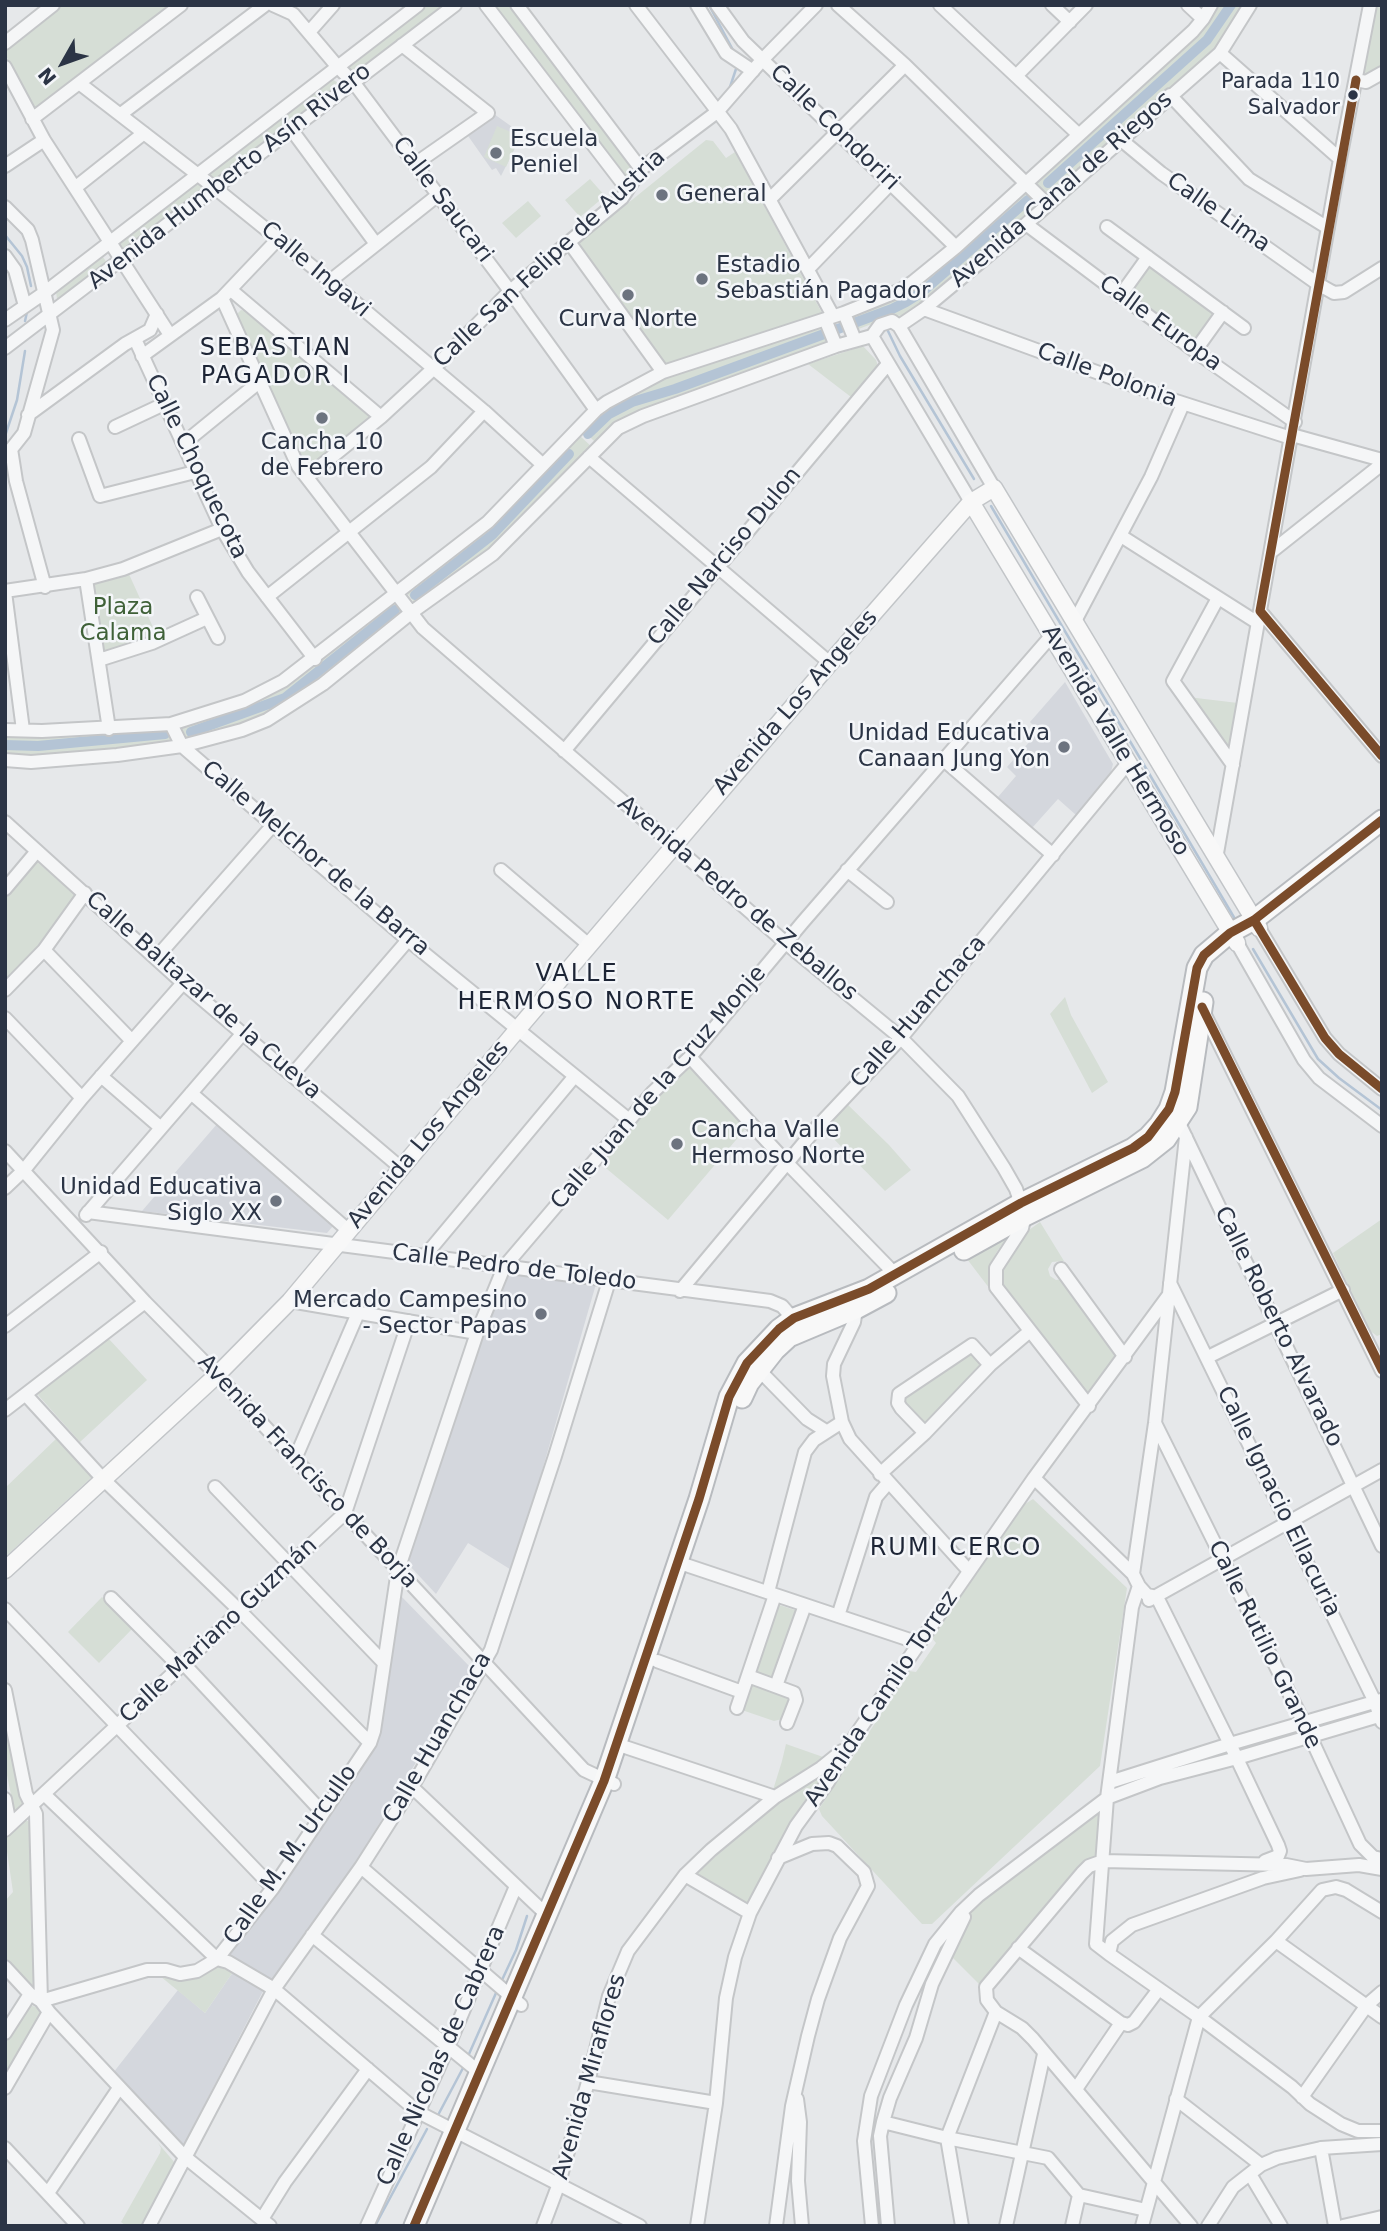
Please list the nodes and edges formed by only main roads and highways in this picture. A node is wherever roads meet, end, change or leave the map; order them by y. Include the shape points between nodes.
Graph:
1 (993, 488) joint
2 (971, 502) junction
3 (1382, 820) edge
4 (1382, 830) edge
5 (1256, 924) junction
6 (1233, 938) junction
7 (1177, 1125) junction
8 (1023, 1209) junction
9 (856, 1301) junction
10 (798, 1324) junction
11 (684, 1564) junction
12 (5, 1570) edge
13 (622, 1746) junction
14 (609, 1782) junction
15 (516, 2001) junction
16 (459, 2134) junction
17 (414, 2226) edge
18 (428, 2226) edge

1 - 2 main road, Avenida Los Angeles
1 - 5 main road, Avenida Valle Hermoso
2 - 6 main road, Avenida Valle Hermoso
2 - 12 main road, Avenida Los Angeles via 673,845 290,1300 218,1375
3 - 5 highway
4 - 5 highway
5 - 6 highway
6 - 7 highway via 1209,974 1189,1100
6 - 7 highway via 1204,955 1197,968 1175,1092
7 - 8 highway
8 - 9 highway
8 - 9 highway via 895,1273
9 - 10 highway
10 - 11 highway via 749,1383
10 - 11 highway via 779,1329 737,1378
11 - 13 highway
11 - 13 highway via 657,1661
13 - 14 highway
14 - 15 highway via 548,1916
14 - 15 highway via 599,1824
15 - 16 highway
15 - 16 highway via 480,2072
16 - 17 highway
16 - 18 highway

